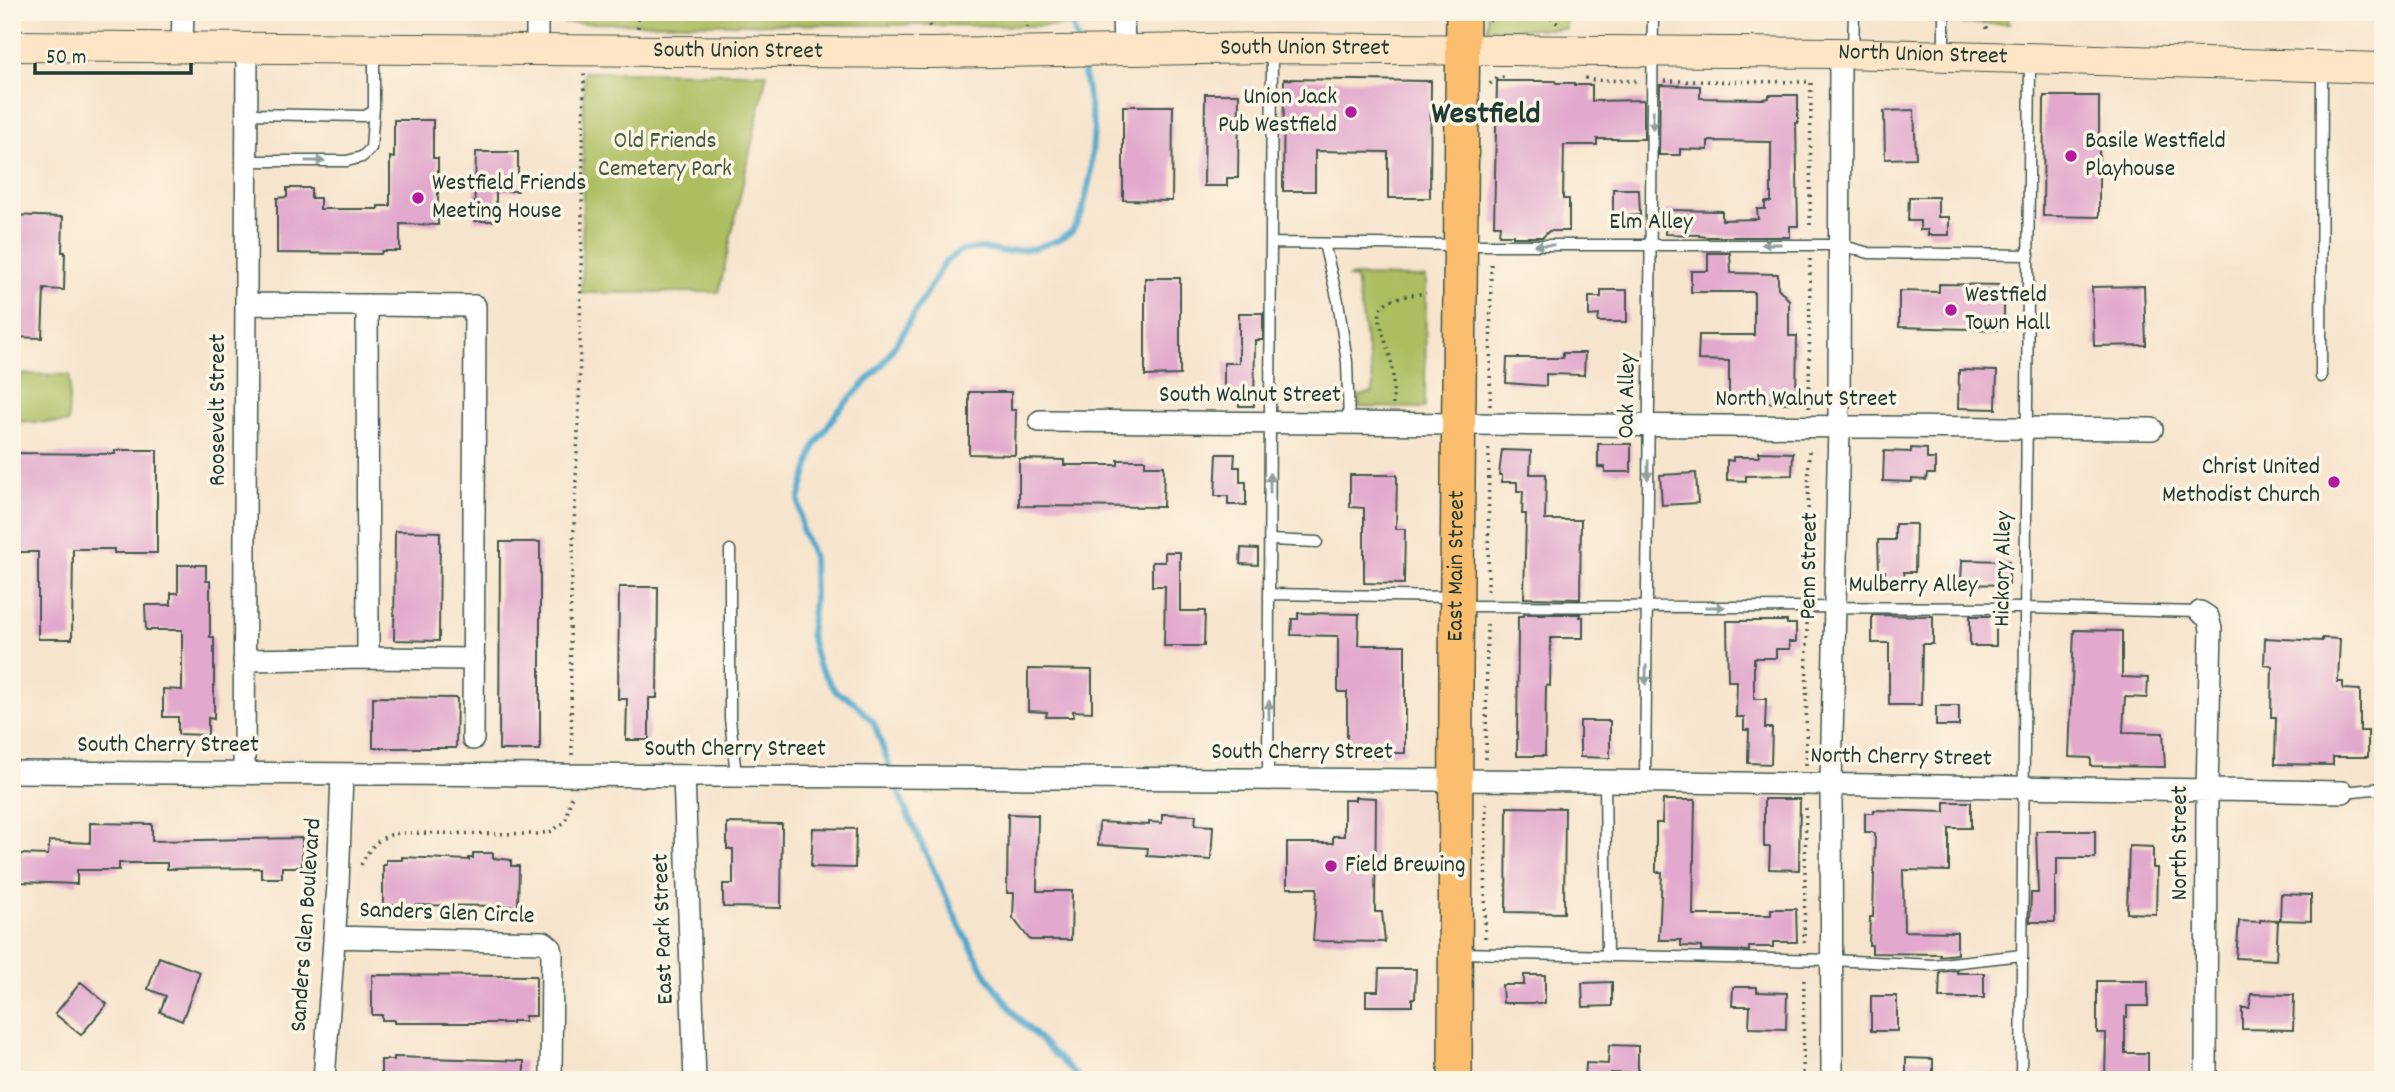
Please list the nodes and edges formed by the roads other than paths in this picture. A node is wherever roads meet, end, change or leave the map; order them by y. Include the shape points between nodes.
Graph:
1 (183, 12) edge
2 (537, 12) edge
3 (1123, 12) edge
4 (1653, 12) edge
5 (1854, 12) edge
6 (1944, 12) edge
7 (1476, 17) edge
8 (12, 46) edge
9 (182, 47) junction
10 (247, 48) junction
11 (1272, 48) junction
12 (374, 49) junction
13 (537, 50) junction
14 (1113, 50) junction
15 (1463, 50) junction
16 (1653, 52) junction
17 (1847, 54) junction
18 (1944, 56) junction
19 (2029, 58) junction
20 (2322, 67) junction
21 (2383, 68) edge
22 (372, 112) junction
23 (247, 114) junction
24 (246, 161) junction
25 (1273, 243) junction
26 (1324, 244) junction
27 (1651, 244) junction
28 (1462, 245) junction
29 (1840, 245) junction
30 (2029, 255) junction
31 (246, 304) junction
32 (367, 305) junction
33 (2321, 377) dead end
34 (1040, 421) dead end
35 (1270, 422) junction
36 (1349, 422) junction
37 (1460, 423) junction
38 (1648, 425) junction
39 (1839, 426) junction
40 (2026, 428) junction
41 (2152, 429) dead end
42 (1270, 540) junction
43 (1317, 542) dead end
44 (730, 550) dead end
45 (1269, 594) junction
46 (1457, 602) junction
47 (1646, 607) junction
48 (1835, 607) junction
49 (2025, 608) junction
50 (2200, 612) joint
51 (368, 658) junction
52 (474, 659) junction
53 (244, 660) junction
54 (473, 739) dead end
55 (12, 772) edge
56 (244, 773) junction
57 (342, 774) junction
58 (684, 776) junction
59 (736, 776) junction
60 (1268, 779) junction
61 (1457, 780) junction
62 (1605, 781) junction
63 (1645, 781) junction
64 (1831, 783) junction
65 (2023, 786) junction
66 (2383, 788) edge
67 (2207, 789) junction
68 (2343, 792) joint
69 (334, 937) junction
70 (1456, 953) junction
71 (2022, 955) junction
72 (1607, 956) junction
73 (1832, 960) junction
74 (324, 1080) edge
75 (551, 1080) edge
76 (695, 1080) edge
77 (1455, 1080) edge
78 (1832, 1080) edge
79 (2021, 1080) edge
80 (2206, 1080) edge

1 - 9 street
2 - 13 street
3 - 14 street
4 - 16 lane, Oak Alley
5 - 17 lane
6 - 18 lane
7 - 15 main road, East Main Street
8 - 9 street, South Union Street
9 - 10 street, South Union Street
10 - 12 street, South Union Street
10 - 23 street, Roosevelt Street
11 - 14 street, South Union Street
11 - 15 street, South Union Street
11 - 25 lane
12 - 13 street, South Union Street
12 - 22 lane
13 - 14 street, South Union Street
15 - 16 street, North Union Street
15 - 28 main road, East Main Street
16 - 17 street, North Union Street
16 -> 27 lane, Oak Alley
17 - 18 street, North Union Street
17 - 29 street, Penn Street
18 - 19 street, North Union Street
19 - 20 street, North Union Street
19 - 30 lane, Hickory Alley
20 - 21 street, North Union Street
20 - 33 lane
22 - 23 lane via 365,116
24 -> 22 lane via 348,161 362,157 370,148
23 - 24 street, Roosevelt Street
24 - 31 street, Roosevelt Street
25 - 26 lane, Elm Alley
25 - 35 lane
26 - 28 lane, Elm Alley
26 - 36 lane via 1347,362
27 -> 28 lane, Elm Alley
29 -> 27 lane, Elm Alley
27 - 38 lane, Oak Alley
28 - 37 main road, East Main Street
29 - 30 lane, Elm Alley via 1869,253
29 - 39 street, Penn Street
30 - 40 lane, Hickory Alley
31 - 32 street
31 - 53 street, Roosevelt Street
32 - 51 street
32 - 52 street via 475,306
34 - 35 street, South Walnut Street
35 - 36 street, South Walnut Street
42 -> 35 lane
36 - 37 street, South Walnut Street
37 - 38 street, North Walnut Street
37 - 46 main road, East Main Street
38 - 39 street, North Walnut Street
38 -> 47 lane, Oak Alley
39 - 40 street, North Walnut Street
39 - 48 street, Penn Street
40 - 41 street, North Walnut Street
40 - 49 lane, Hickory Alley
42 - 43 lane
42 - 45 lane
44 - 59 lane via 730,718
45 - 46 lane, Mulberry Alley
60 -> 45 lane
46 - 47 lane, Mulberry Alley
46 - 61 main road, East Main Street
47 -> 48 lane, Mulberry Alley
47 -> 63 lane, Oak Alley
48 - 49 lane, Mulberry Alley
48 - 64 street, Penn Street
49 - 50 lane, Mulberry Alley
49 - 65 lane, Hickory Alley
50 - 67 street, North Street via 2211,623
51 - 52 street
51 - 53 street
52 - 54 street
53 - 56 street, Roosevelt Street
55 - 56 street, South Cherry Street
56 - 57 street, South Cherry Street
57 - 58 street, South Cherry Street
57 - 69 street, Sanders Glen Boulevard
58 - 59 street, South Cherry Street
58 - 76 street, East Park Street
59 - 60 street, South Cherry Street
60 - 61 street, South Cherry Street
61 - 62 street, North Cherry Street
61 - 70 main road, East Main Street
62 - 63 street, North Cherry Street
62 - 72 lane
63 - 64 street, North Cherry Street
64 - 65 street, North Cherry Street
64 - 73 street, Penn Street
65 - 67 street, North Cherry Street
65 - 71 lane, Hickory Alley
66 - 68 lane
67 - 68 street, North Cherry Street
67 - 80 street, North Street
69 - 74 street, Sanders Glen Boulevard
69 - 75 street, Sanders Glen Circle via 544,942 552,954
70 - 72 lane
70 - 77 main road, East Main Street
71 - 73 lane via 1933,965
71 - 79 lane, Hickory Alley
72 - 73 lane
73 - 78 street, Penn Street

